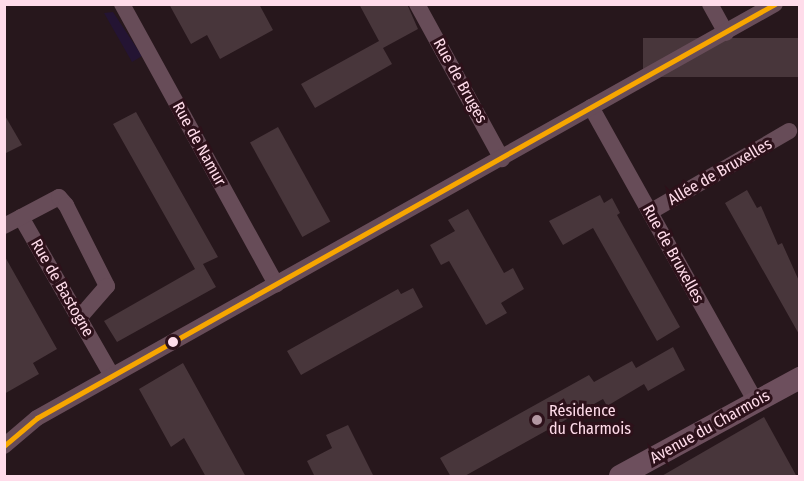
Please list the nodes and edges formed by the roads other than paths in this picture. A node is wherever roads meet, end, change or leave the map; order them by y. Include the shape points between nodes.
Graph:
1 (122, 4) edge
2 (417, 4) edge
3 (710, 4) edge
4 (776, 4) edge
5 (726, 33) junction
6 (591, 107) junction
7 (789, 131) dead end
8 (502, 159) junction
9 (650, 212) junction
10 (21, 217) junction
11 (4, 226) edge
12 (276, 284) junction
13 (80, 317) junction
14 (112, 376) junction
15 (800, 378) edge
16 (755, 401) junction
17 (4, 446) edge
18 (620, 477) edge

1 - 12 street, Rue de Namur
2 - 8 street, Rue de Bruges
3 - 5 street
4 - 5 street
5 - 6 street
6 - 8 street
6 - 9 street, Rue de Bruxelles
7 - 9 street, Allée de Bruxelles
8 - 12 street
9 - 16 street, Rue de Bruxelles
10 - 11 street
10 - 13 street, Rue de Bastogne via 72,311
10 - 13 street via 59,197 66,205 108,286
12 - 14 street
13 - 14 street, Rue de Bastogne
14 - 17 street via 37,418
15 - 16 street, Avenue du Charmois
16 - 18 street, Avenue du Charmois

